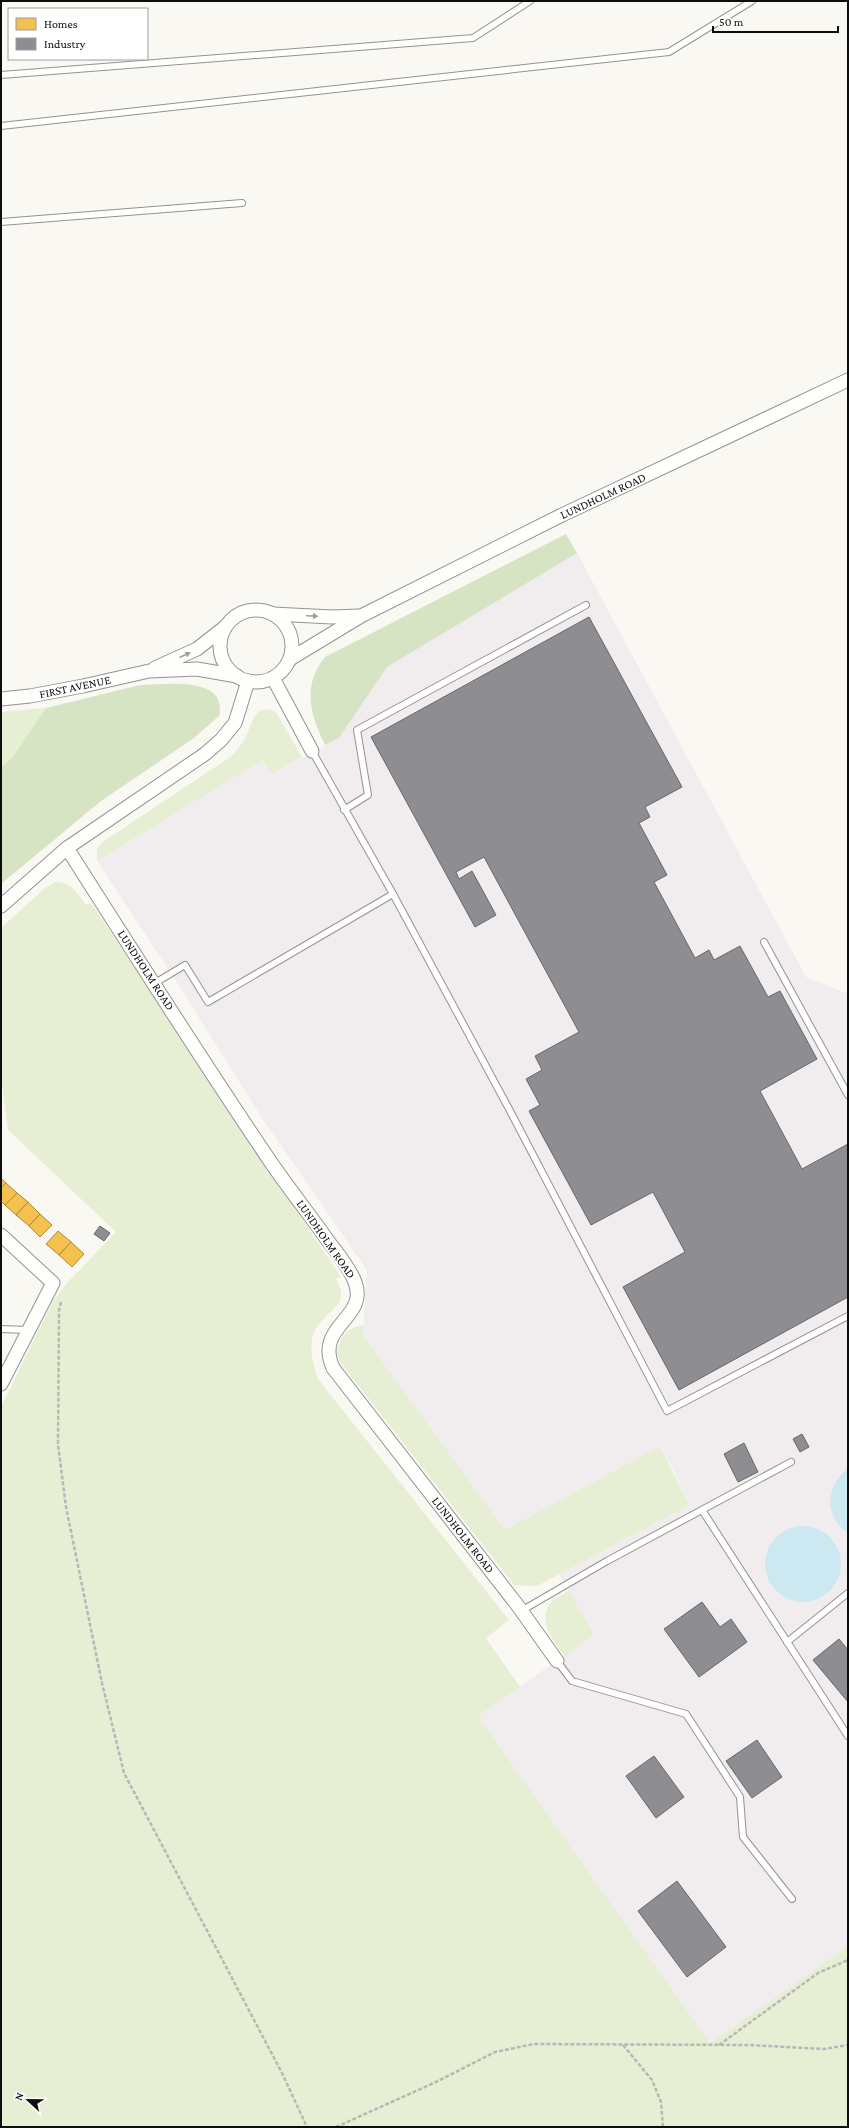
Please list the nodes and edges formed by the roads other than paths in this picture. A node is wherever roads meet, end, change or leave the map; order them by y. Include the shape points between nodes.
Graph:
1 (530, 1) edge
2 (752, 1) edge
3 (1, 76) edge
4 (1, 126) edge
5 (242, 203) dead end
6 (1, 222) edge
7 (848, 380) edge
8 (586, 605) dead end
9 (273, 614) junction
10 (361, 616) junction
11 (227, 625) junction
12 (290, 659) junction
13 (149, 671) junction
14 (242, 678) junction
15 (273, 678) junction
16 (1, 699) edge
17 (312, 751) joint
18 (344, 810) junction
19 (67, 848) junction
20 (393, 894) junction
21 (1, 906) edge
22 (764, 942) dead end
23 (155, 983) junction
24 (848, 1095) edge
25 (1, 1235) edge
26 (848, 1316) edge
27 (1, 1329) edge
28 (27, 1330) junction
29 (1, 1384) edge
30 (791, 1462) dead end
31 (702, 1510) junction
32 (848, 1592) edge
33 (521, 1611) junction
34 (787, 1642) junction
35 (557, 1661) joint
36 (848, 1736) edge
37 (792, 1899) dead end

1 - 3 lane via 473,38
2 - 4 lane via 669,52
5 - 6 lane
7 - 10 street, LUNDHOLM ROAD via 562,515
8 - 18 lane via 357,730 368,795
9 -> 10 street, LUNDHOLM ROAD
9 - 11 street, LUNDHOLM ROAD via 260,610 247,611 236,616
9 - 12 street via 283,622 291,635
10 - 12 street, LUNDHOLM ROAD
13 -> 11 street, FIRST AVENUE via 197,649
11 - 14 street via 220,642 220,655 228,667
12 - 15 street, LUNDHOLM ROAD
13 - 14 street, FIRST AVENUE via 197,669
13 - 16 street, FIRST AVENUE via 83,686
14 - 15 street via 261,682
14 - 19 street via 235,723 221,740 205,754
15 - 17 street
17 - 18 lane
18 - 20 lane
19 - 21 street
19 - 23 street, LUNDHOLM ROAD
20 - 23 lane via 208,1002 185,965
20 - 26 lane via 667,1411
22 - 24 lane
23 - 33 street, LUNDHOLM ROAD via 269,1159 344,1262 355,1282 357,1291 352,1313 334,1331 330,1339 328,1358 333,1368
25 - 28 street via 53,1283
27 - 28 lane
28 - 29 street
30 - 31 lane
31 - 33 lane via 606,1561
31 - 34 lane
32 - 34 lane
33 - 35 street, LUNDHOLM ROAD
34 - 36 lane
35 - 37 lane via 572,1681 686,1714 740,1798 742,1837

